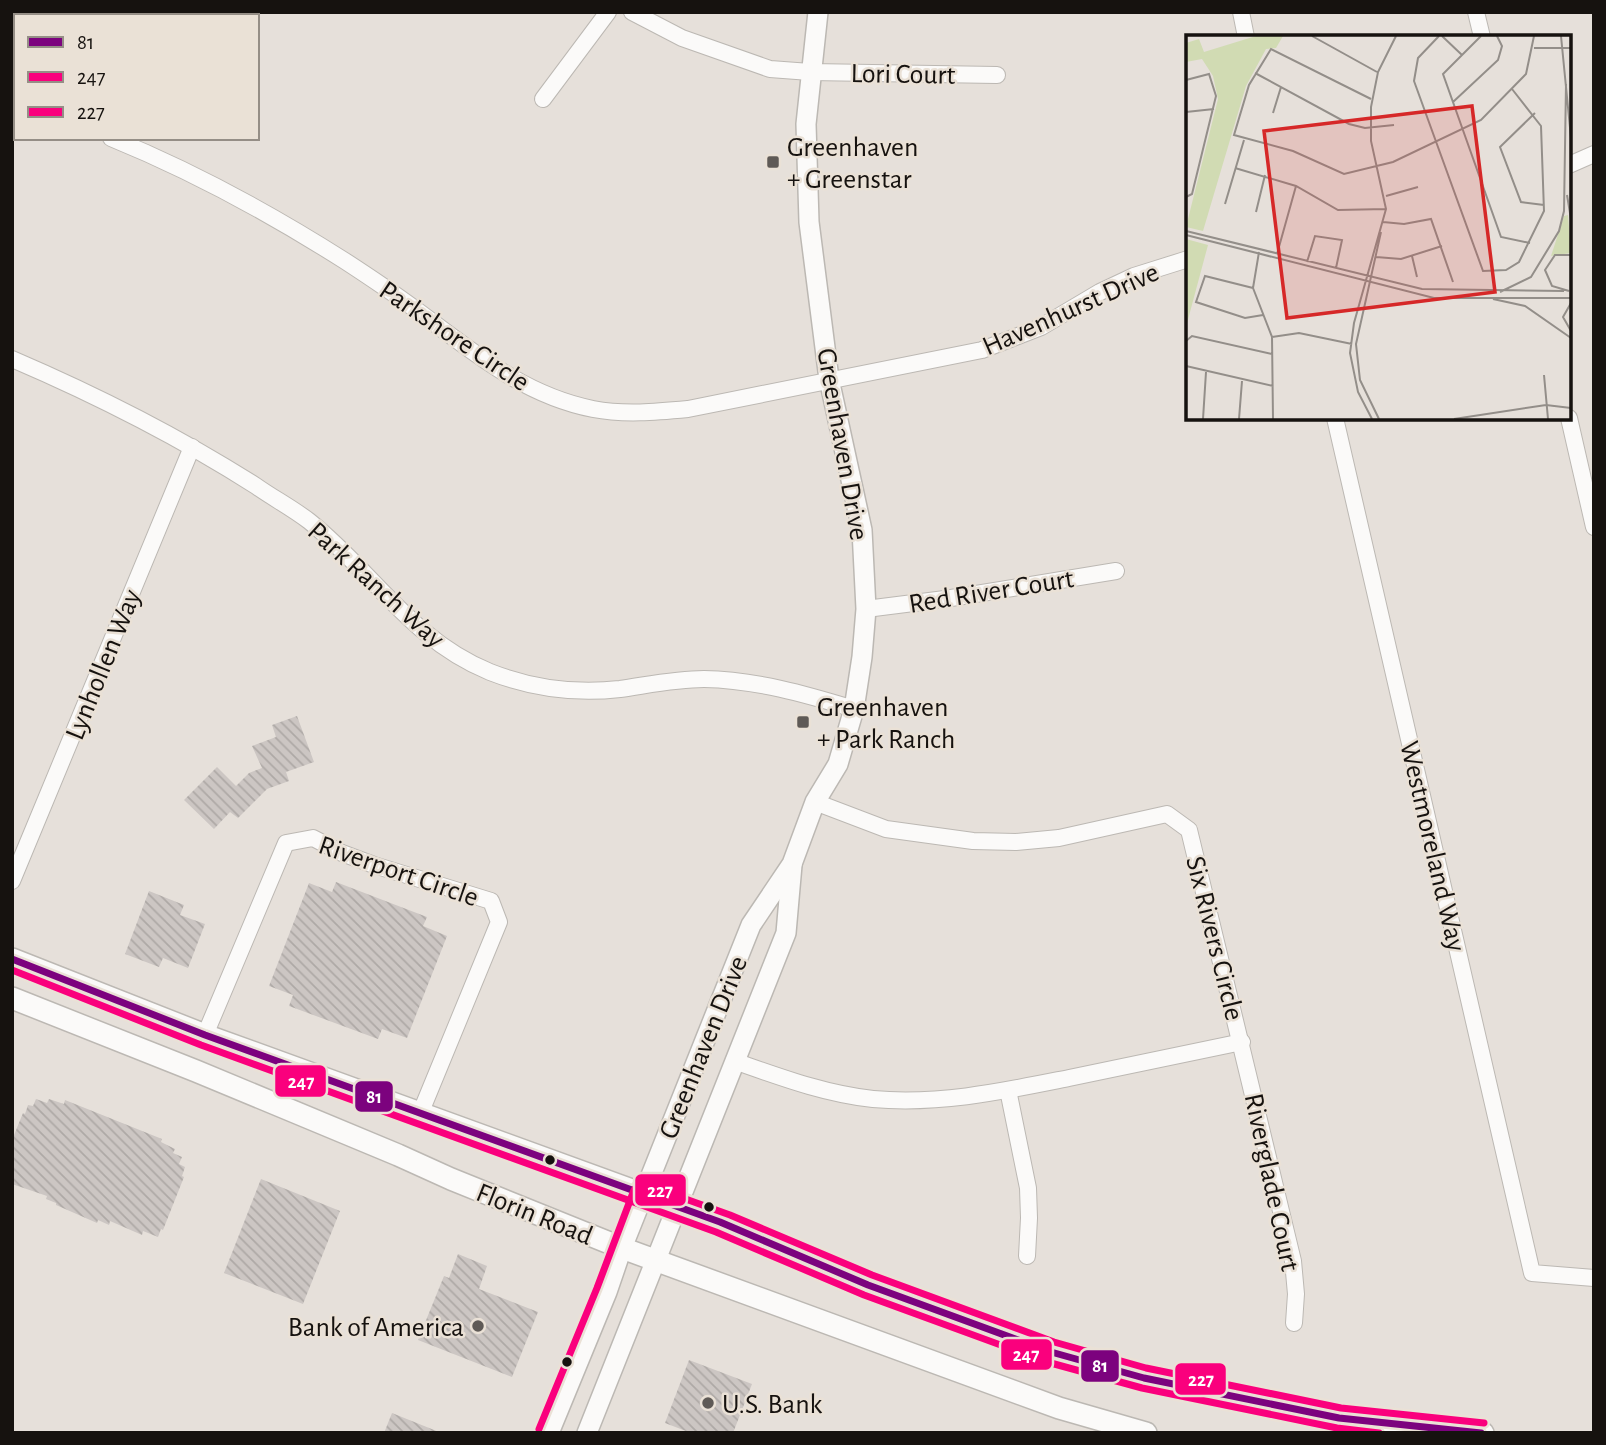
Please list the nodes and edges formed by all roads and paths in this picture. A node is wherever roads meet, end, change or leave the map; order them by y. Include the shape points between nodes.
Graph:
1 (608, 12) edge
2 (632, 12) edge
3 (818, 12) edge
4 (1241, 12) edge
5 (1476, 12) edge
6 (1246, 35) edge
7 (1482, 35) edge
8 (810, 72) junction
9 (997, 75) dead end
10 (543, 99) dead end
11 (115, 140) edge
12 (1594, 154) edge
13 (1571, 164) edge
14 (1186, 259) edge
15 (12, 359) edge
16 (829, 379) junction
17 (1335, 420) edge
18 (1569, 420) edge
19 (192, 447) junction
20 (1594, 527) edge
21 (1116, 571) dead end
22 (866, 609) junction
23 (854, 709) junction
24 (815, 802) junction
25 (792, 864) junction
26 (12, 881) edge
27 (12, 959) edge
28 (12, 998) edge
29 (205, 1035) junction
30 (1242, 1042) junction
31 (734, 1061) junction
32 (1008, 1090) junction
33 (420, 1114) junction
34 (643, 1194) junction
35 (676, 1207) junction
36 (622, 1248) junction
37 (1027, 1256) dead end
38 (655, 1261) junction
39 (1594, 1278) edge
40 (1294, 1323) dead end
41 (549, 1433) edge
42 (587, 1433) edge
43 (1146, 1433) edge
44 (1483, 1433) edge

1 - 10 street
2 - 8 street, Lori Court via 722,54 770,69
3 - 8 street, Greenhaven Drive
4 - 6 street
5 - 7 street
8 - 9 street, Lori Court
8 - 16 street, Greenhaven Drive via 806,124 809,222
11 - 16 street, Parkshore Circle via 272,218 401,299 505,375 563,401 594,409 656,412
12 - 13 street
14 - 16 street, Havenhurst Drive via 1134,276 1041,327 982,350
15 - 19 street, Park Ranch Way
16 - 22 street, Greenhaven Drive via 862,530
17 - 39 street, Westmoreland Way via 1532,1273
18 - 20 street
19 - 23 street, Park Ranch Way via 305,519 353,560 421,631 489,671 533,685 579,690 683,680 732,681 773,686
19 - 26 street, Lynhollen Way
21 - 22 street, Red River Court
22 - 23 street, Greenhaven Drive
23 - 24 street, Greenhaven Drive via 838,764
24 - 25 street, Greenhaven Drive
24 - 30 street, Six Rivers Circle via 886,829 973,842 1059,838 1167,814 1189,830
25 - 31 street, Greenhaven Drive via 786,933
25 - 34 street, Greenhaven Drive via 751,925
27 - 29 main road, Florin Road
28 - 36 main road, Florin Road
29 - 33 main road, Florin Road
29 - 33 street, Riverport Circle via 286,843 313,838 373,865 491,901 499,922
30 - 32 street, Six Rivers Circle
30 - 40 street, Riverglade Court via 1293,1261
31 - 32 street, Six Rivers Circle via 831,1092 871,1099 919,1102
31 - 35 street, Greenhaven Drive
32 - 37 street via 1028,1188
33 - 34 main road, Florin Road
34 - 35 main road, Florin Road
34 - 36 street, Greenhaven Drive
35 - 38 street, Greenhaven Drive
35 - 44 main road, Florin Road via 868,1285 1077,1360 1339,1418
36 - 38 main road, Florin Road
36 - 41 street, Greenhaven Drive
38 - 42 street, Greenhaven Drive
38 - 43 main road, Florin Road via 1059,1408

